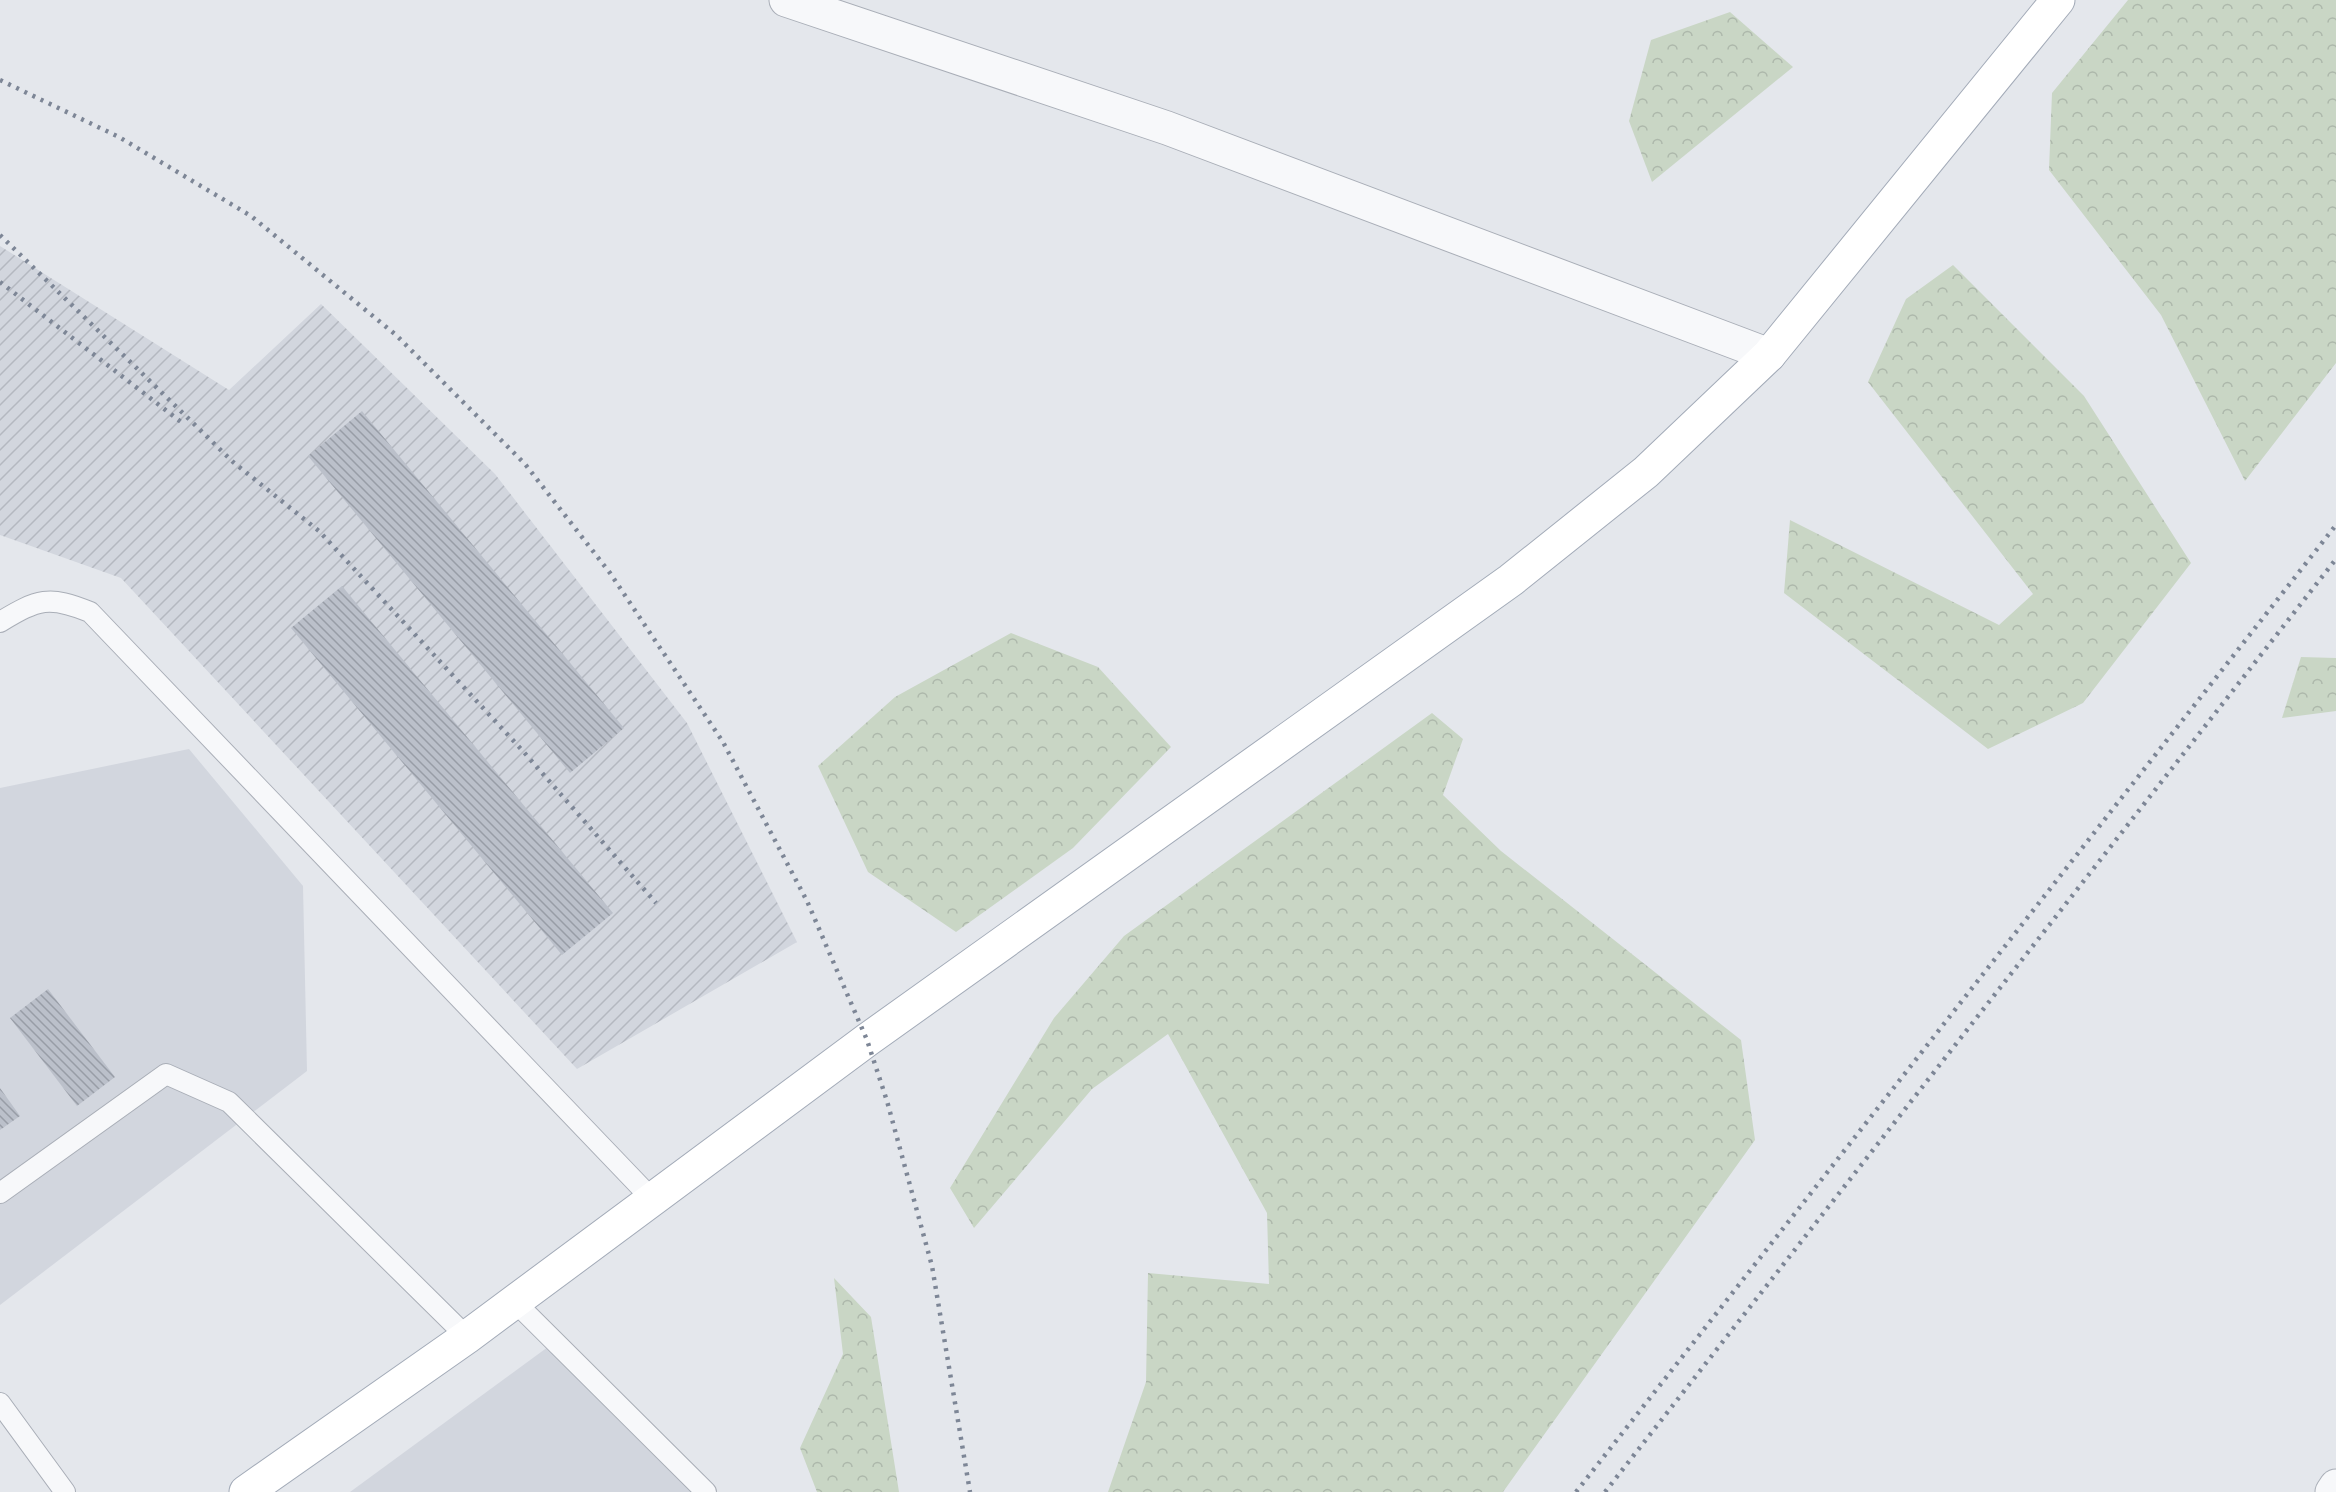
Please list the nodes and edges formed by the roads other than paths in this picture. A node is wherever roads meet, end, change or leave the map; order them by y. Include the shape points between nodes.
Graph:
1 (786, 0) edge
2 (2058, 0) edge
3 (1769, 355) junction
4 (0, 622) edge
5 (0, 1193) edge
6 (652, 1200) junction
7 (515, 1302) junction
8 (467, 1337) junction
9 (0, 1402) edge
10 (2336, 1486) edge
11 (65, 1492) edge
12 (246, 1492) edge
13 (705, 1492) edge
14 (2332, 1492) edge

1 - 3 street via 1167,128
2 - 3 main road
3 - 6 main road via 1646,472 1511,580 876,1033
4 - 6 lane via 38,602 51,600 90,612
5 - 8 lane via 166,1074 229,1102
6 - 7 main road
7 - 8 main road
7 - 13 lane
8 - 12 main road
9 - 11 lane
10 - 14 street

